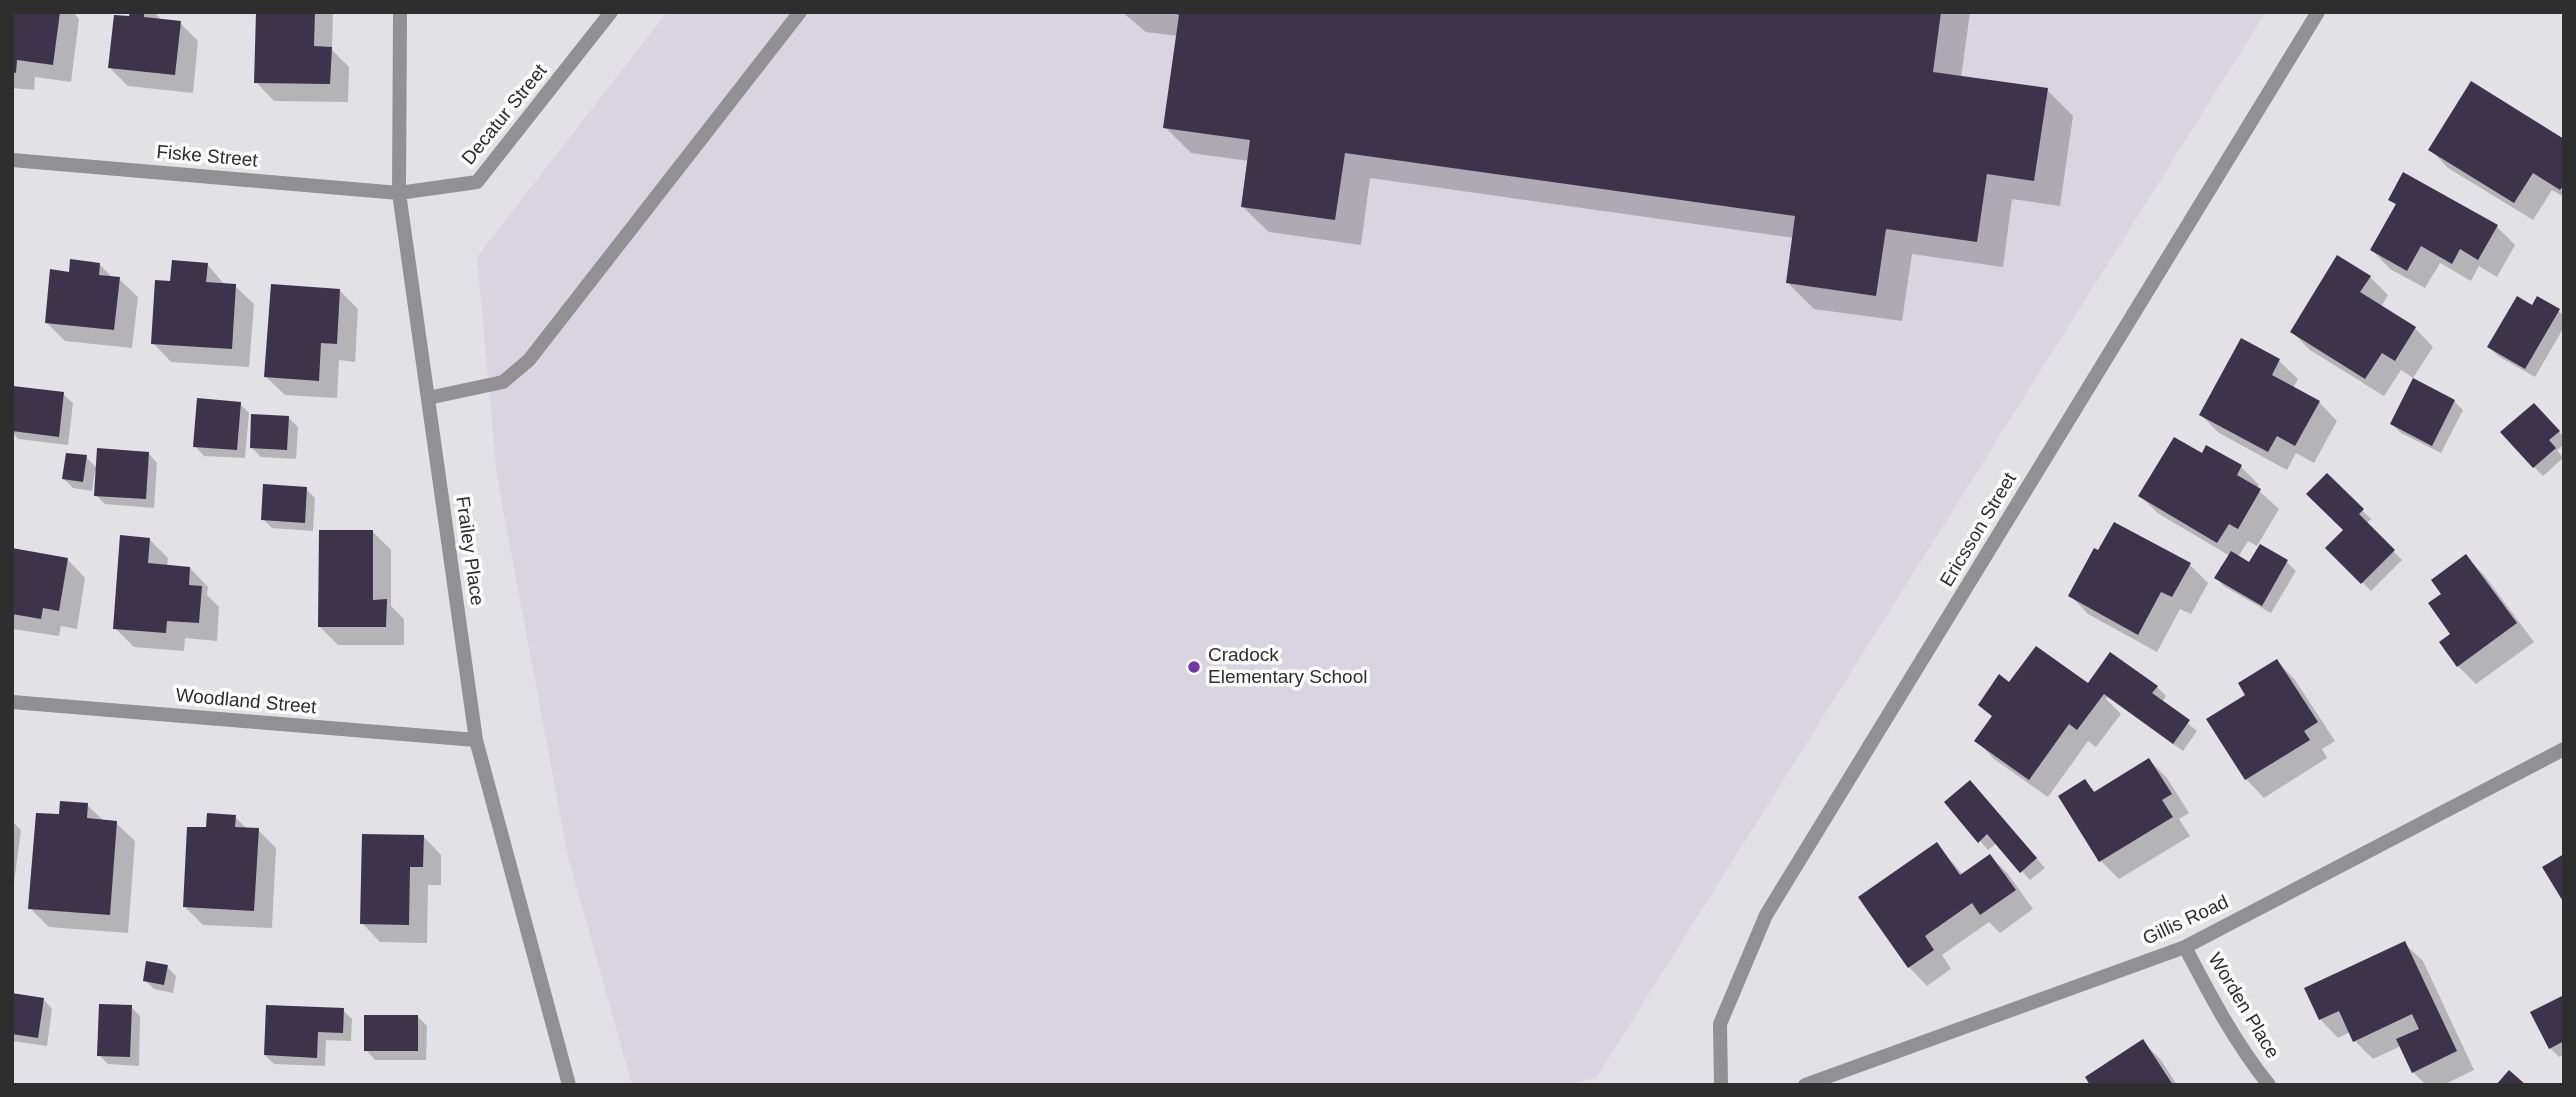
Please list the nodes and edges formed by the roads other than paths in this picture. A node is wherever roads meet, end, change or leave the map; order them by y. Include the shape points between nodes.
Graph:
1 (400, 12) edge
2 (611, 12) edge
3 (800, 12) edge
4 (2318, 12) edge
5 (12, 160) edge
6 (399, 193) junction
7 (428, 398) junction
8 (12, 702) edge
9 (477, 740) junction
10 (2564, 748) edge
11 (2185, 947) junction
12 (569, 1085) edge
13 (1721, 1085) edge
14 (1805, 1085) edge
15 (2269, 1085) edge

1 - 6 street, Frailey Place
2 - 6 street, Decatur Street via 477,182
3 - 7 street via 529,360 503,382
4 - 13 street, Ericsson Street via 1766,915 1720,1024
5 - 6 street, Fiske Street
6 - 7 street, Frailey Place
7 - 9 street, Frailey Place
8 - 9 street, Woodland Street
9 - 12 street, Frailey Place
10 - 11 street, Gillis Road
11 - 14 street, Gillis Road
11 - 15 street, Worden Place via 2218,1010

